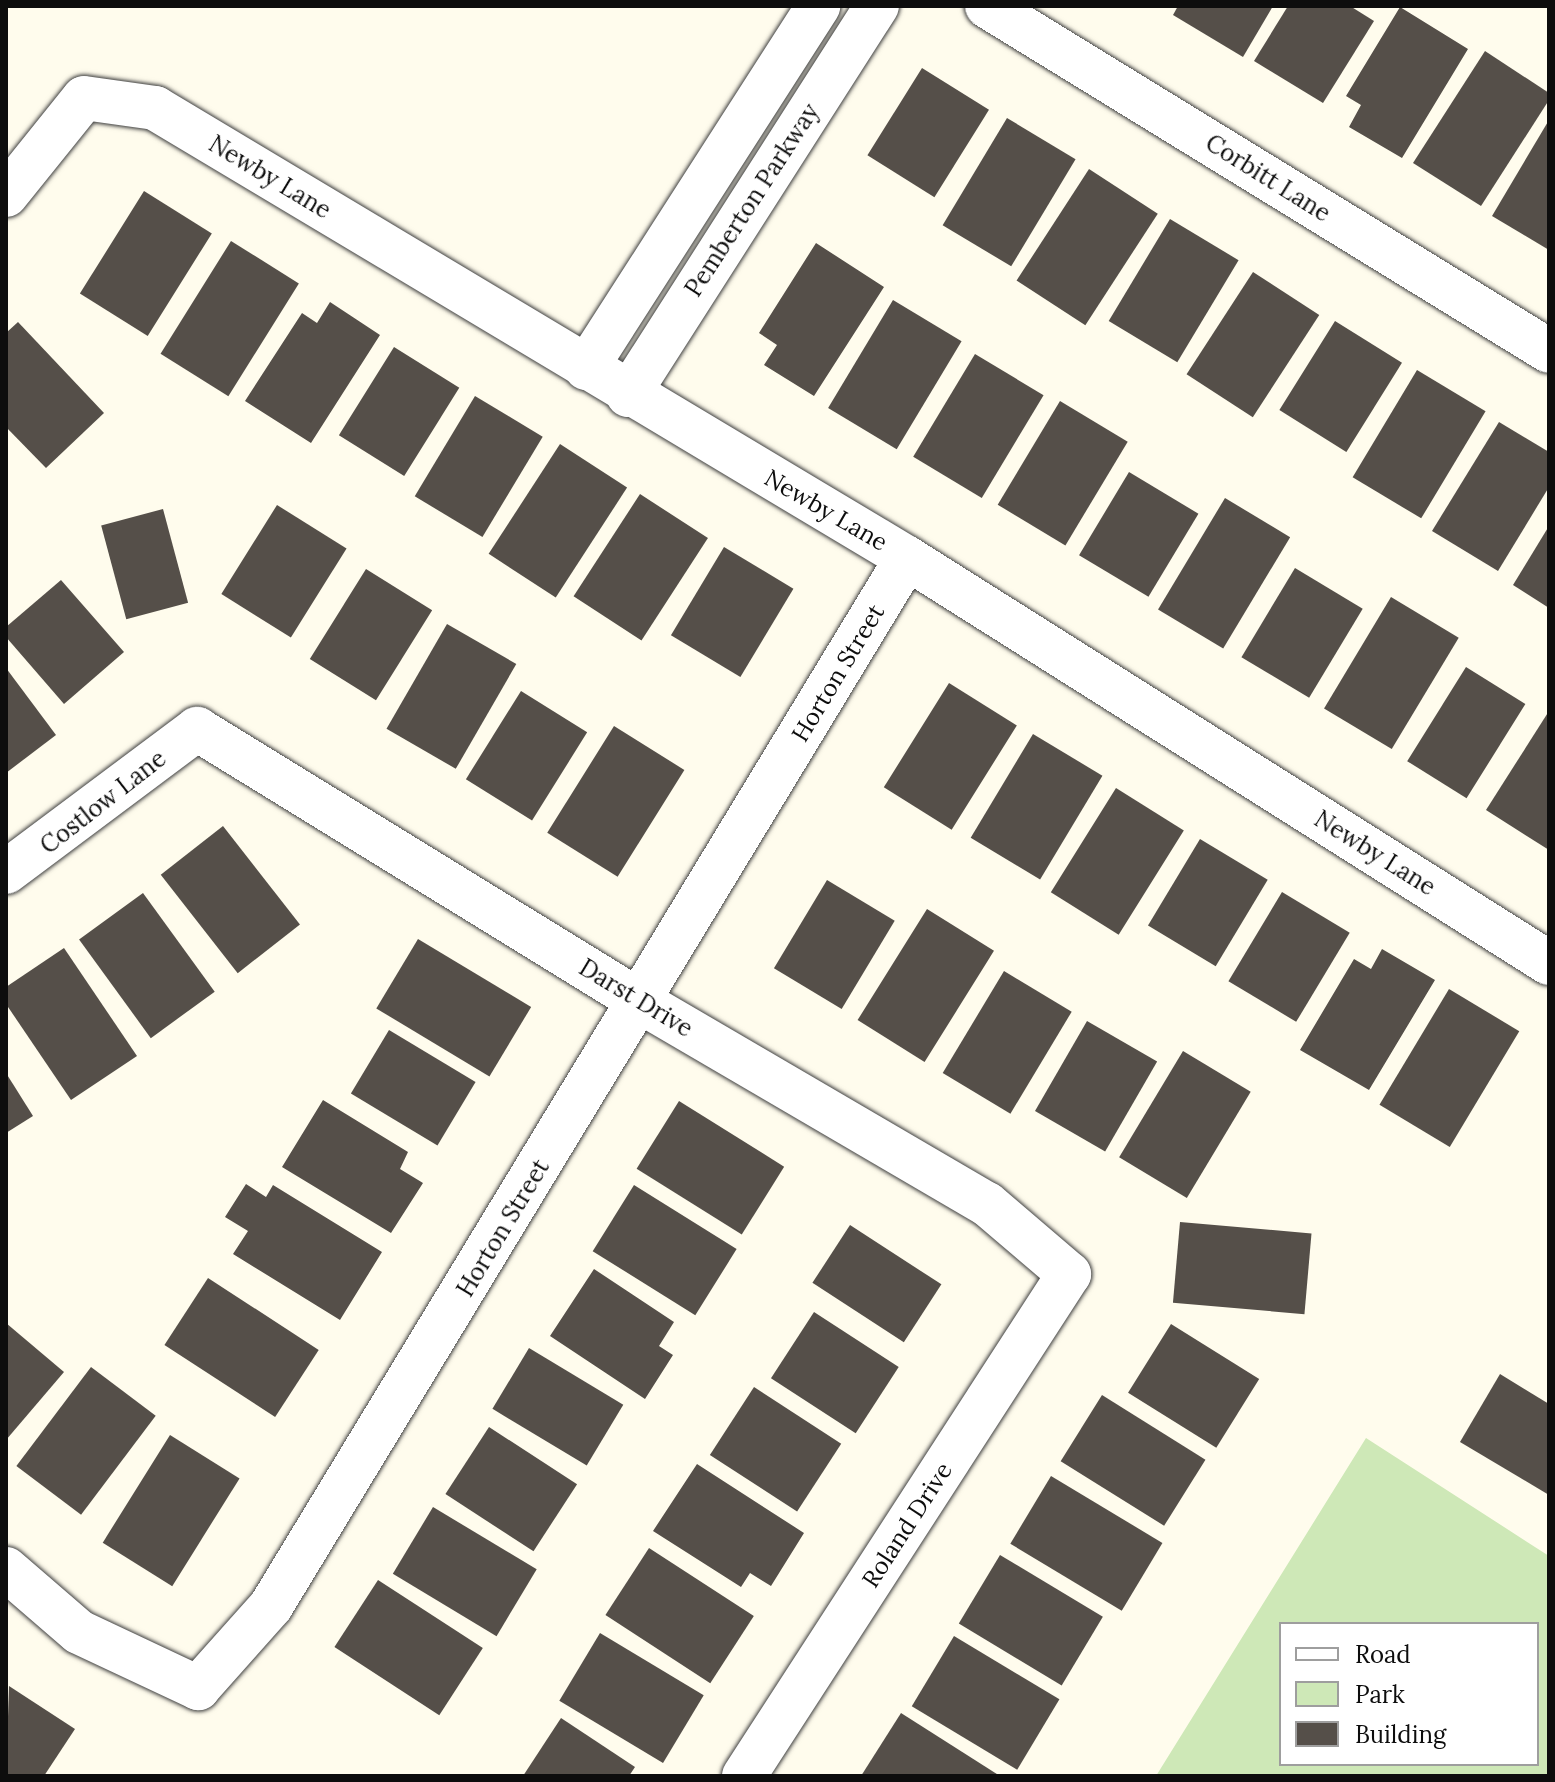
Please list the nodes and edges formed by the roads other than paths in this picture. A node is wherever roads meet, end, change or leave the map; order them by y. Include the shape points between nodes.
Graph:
1 (818, 6) edge
2 (877, 6) edge
3 (987, 6) edge
4 (6, 195) edge
5 (1549, 351) edge
6 (586, 368) junction
7 (628, 395) junction
8 (907, 558) junction
9 (197, 729) joint
10 (6, 872) edge
11 (1549, 963) edge
12 (641, 1002) junction
13 (1069, 1274) joint
14 (6, 1569) edge
15 (744, 1776) edge

1 - 6 street, Pemberton Parkway
2 - 7 street, Pemberton Parkway
3 - 5 street, Corbitt Lane
4 - 6 street, Newby Lane via 40,161 84,98 155,108
6 - 7 street, Newby Lane
7 - 8 street, Newby Lane
8 - 11 street, Newby Lane
8 - 12 street, Horton Street
9 - 10 street, Costlow Lane
9 - 12 street, Darst Drive
12 - 13 street, Darst Drive via 987,1204
12 - 14 street, Horton Street via 271,1606 198,1688 79,1632
13 - 15 street, Roland Drive

